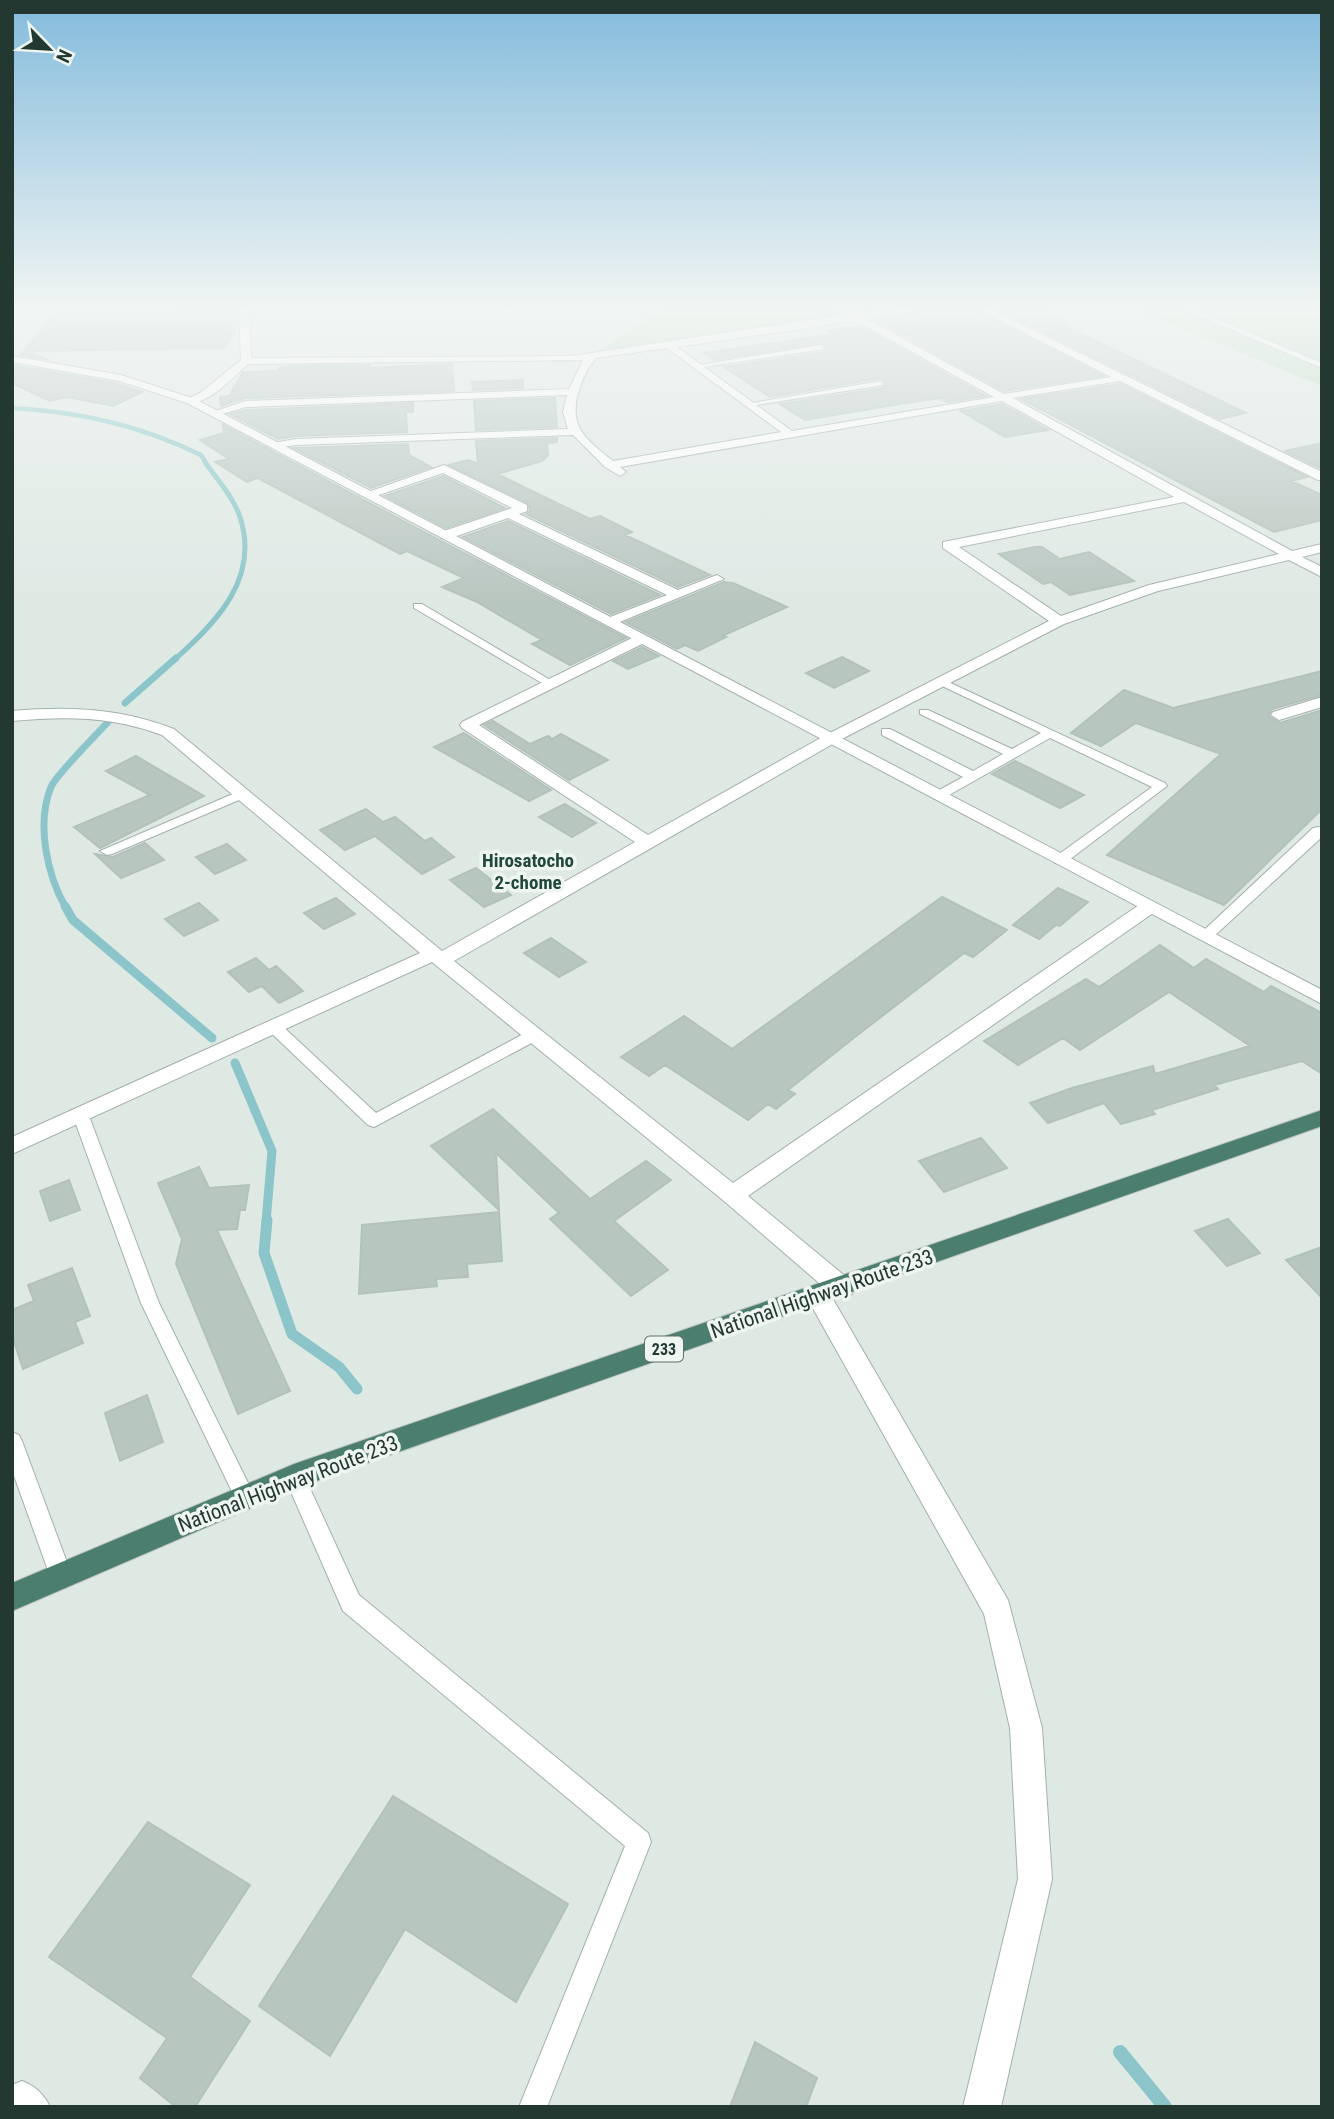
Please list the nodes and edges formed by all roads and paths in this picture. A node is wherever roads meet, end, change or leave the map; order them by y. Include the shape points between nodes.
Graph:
1 (201, 406) edge
2 (239, 406) edge
3 (569, 406) edge
4 (753, 406) edge
5 (956, 406) edge
6 (1017, 406) edge
7 (1178, 406) edge
8 (215, 413) junction
9 (575, 432) junction
10 (790, 434) junction
11 (277, 445) junction
12 (609, 465) junction
13 (622, 474) dead end
14 (1322, 477) edge
15 (366, 495) junction
16 (1186, 498) junction
17 (508, 513) junction
18 (446, 535) junction
19 (1322, 548) edge
20 (1290, 556) junction
21 (1322, 573) edge
22 (717, 579) dead end
23 (678, 595) junction
24 (418, 606) dead end
25 (1059, 621) junction
26 (610, 622) junction
27 (641, 639) junction
28 (942, 682) junction
29 (551, 684) junction
30 (1322, 702) edge
31 (924, 712) dead end
32 (1279, 715) dead end
33 (12, 716) edge
34 (886, 733) dead end
35 (1048, 734) junction
36 (830, 739) junction
37 (1012, 754) junction
38 (972, 776) junction
39 (242, 794) junction
40 (937, 796) junction
41 (1322, 833) edge
42 (647, 842) junction
43 (107, 851) dead end
44 (1060, 860) junction
45 (1149, 907) junction
46 (1206, 936) junction
47 (438, 957) junction
48 (1322, 998) edge
49 (274, 1027) junction
50 (534, 1035) junction
51 (80, 1116) junction
52 (1322, 1118) edge
53 (12, 1146) edge
54 (732, 1195) junction
55 (830, 1292) junction
56 (12, 1441) edge
57 (294, 1476) junction
58 (245, 1497) junction
59 (61, 1576) junction
60 (12, 1597) edge
61 (13, 2107) edge
62 (36, 2107) edge
63 (533, 2107) edge
64 (982, 2107) edge

1 - 8 street
2 - 8 street
3 - 9 street
4 - 10 street
5 - 10 street
6 - 16 street
7 - 14 street
8 - 11 street
9 - 11 street
9 - 12 street
10 - 12 street
11 - 15 street
12 - 13 street
15 - 17 street via 444,469 523,508
15 - 18 street
16 - 20 street
16 - 25 street via 948,545
17 - 18 street
17 - 23 street
18 - 26 street
19 - 20 street
20 - 21 street
20 - 25 street via 1154,589
22 - 23 street
23 - 26 street
24 - 29 lane
25 - 28 street
26 - 27 street
27 - 29 street
27 - 36 street
28 - 35 lane
28 - 36 street
29 - 42 street via 468,725
30 - 32 street
31 - 37 lane
33 - 39 street via 87,710 144,722 168,732
34 - 38 lane
35 - 37 lane
35 - 44 lane via 1161,786
36 - 40 street
36 - 42 street
37 - 38 lane
38 - 40 lane
39 - 43 lane
39 - 47 street
40 - 44 street
41 - 46 lane via 1318,831
42 - 47 street
44 - 45 street
45 - 46 street
45 - 54 street
46 - 48 street
47 - 49 street
47 - 50 street
49 - 50 lane via 374,1121
49 - 51 street
50 - 54 street
51 - 53 street
51 - 58 lane via 150,1303
52 - 55 highway, National Highway Route 233 / 233
54 - 55 street
55 - 57 highway, National Highway Route 233 / 233
55 - 64 street via 998,1610 1026,1728 1035,1879
56 - 59 lane
57 - 58 highway, National Highway Route 233 / 233
57 - 63 lane via 351,1603 639,1842
58 - 59 highway, National Highway Route 233 / 233
59 - 60 highway, National Highway Route 233 / 233
61 - 62 lane via 22,2095

